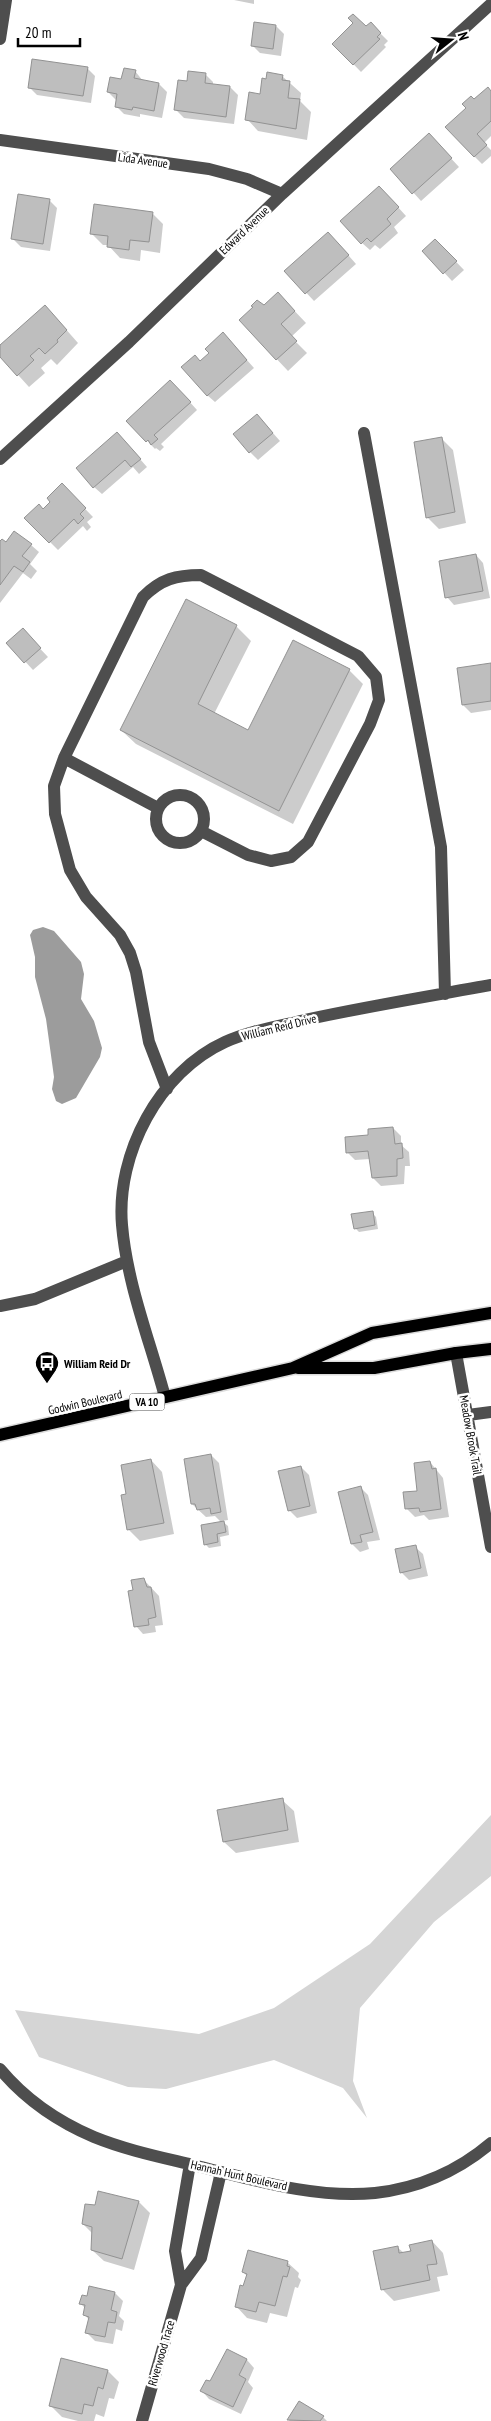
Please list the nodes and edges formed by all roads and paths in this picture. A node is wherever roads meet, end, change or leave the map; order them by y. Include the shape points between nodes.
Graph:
1 (6, 0) edge
2 (491, 4) edge
3 (0, 40) edge
4 (0, 140) edge
5 (282, 194) junction
6 (364, 432) dead end
7 (0, 459) edge
8 (64, 758) junction
9 (158, 808) junction
10 (201, 831) junction
11 (491, 986) edge
12 (445, 994) junction
13 (167, 1089) junction
14 (127, 1261) junction
15 (0, 1306) edge
16 (491, 1313) edge
17 (491, 1349) edge
18 (456, 1353) junction
19 (293, 1368) junction
20 (165, 1397) junction
21 (491, 1412) edge
22 (468, 1415) junction
23 (0, 1435) edge
24 (491, 1546) edge
25 (0, 2069) edge
26 (491, 2143) edge
27 (190, 2164) junction
28 (221, 2172) junction
29 (181, 2285) junction
30 (142, 2421) edge

1 - 3 street
2 - 5 street, Edward Avenue
4 - 5 street, Lida Avenue via 210,169
5 - 7 street, Edward Avenue via 129,342
6 - 12 street via 441,847
8 - 9 street
8 - 10 street via 142,597 155,584 181,575 201,575 358,656 376,677 379,700 370,724 308,842 290,857 271,861 248,855
8 - 13 street via 54,786 56,814 70,870 86,897 120,935 130,953 149,1042
9 - 10 street via 158,830 168,841 191,842
9 - 10 street via 170,797 179,795 194,800 204,814
11 - 12 street, William Reid Drive
12 - 13 street, William Reid Drive via 250,1032 199,1058
13 - 14 street, William Reid Drive via 144,1124 130,1154 122,1190
14 - 15 street via 35,1299
14 - 20 street, William Reid Drive
16 - 19 main road, Godwin Boulevard / VA 10 via 372,1333
17 - 18 main road, Godwin Boulevard / VA 10
18 - 19 main road, Godwin Boulevard / VA 10 via 374,1368
18 - 22 street, Meadow Brook Trail
19 - 20 main road, Godwin Boulevard / VA 10
20 - 23 main road, Godwin Boulevard / VA 10
21 - 22 street
22 - 24 street, Meadow Brook Trail
25 - 27 street, Hannah Hunt Boulevard via 34,2102 60,2120 132,2150
26 - 28 street, Hannah Hunt Boulevard via 470,2161 440,2178 375,2193 304,2190
27 - 28 street, Hannah Hunt Boulevard
27 - 29 street, Riverwood Trace via 175,2251
28 - 29 street, Riverwood Trace via 201,2258
29 - 30 street, Riverwood Trace

